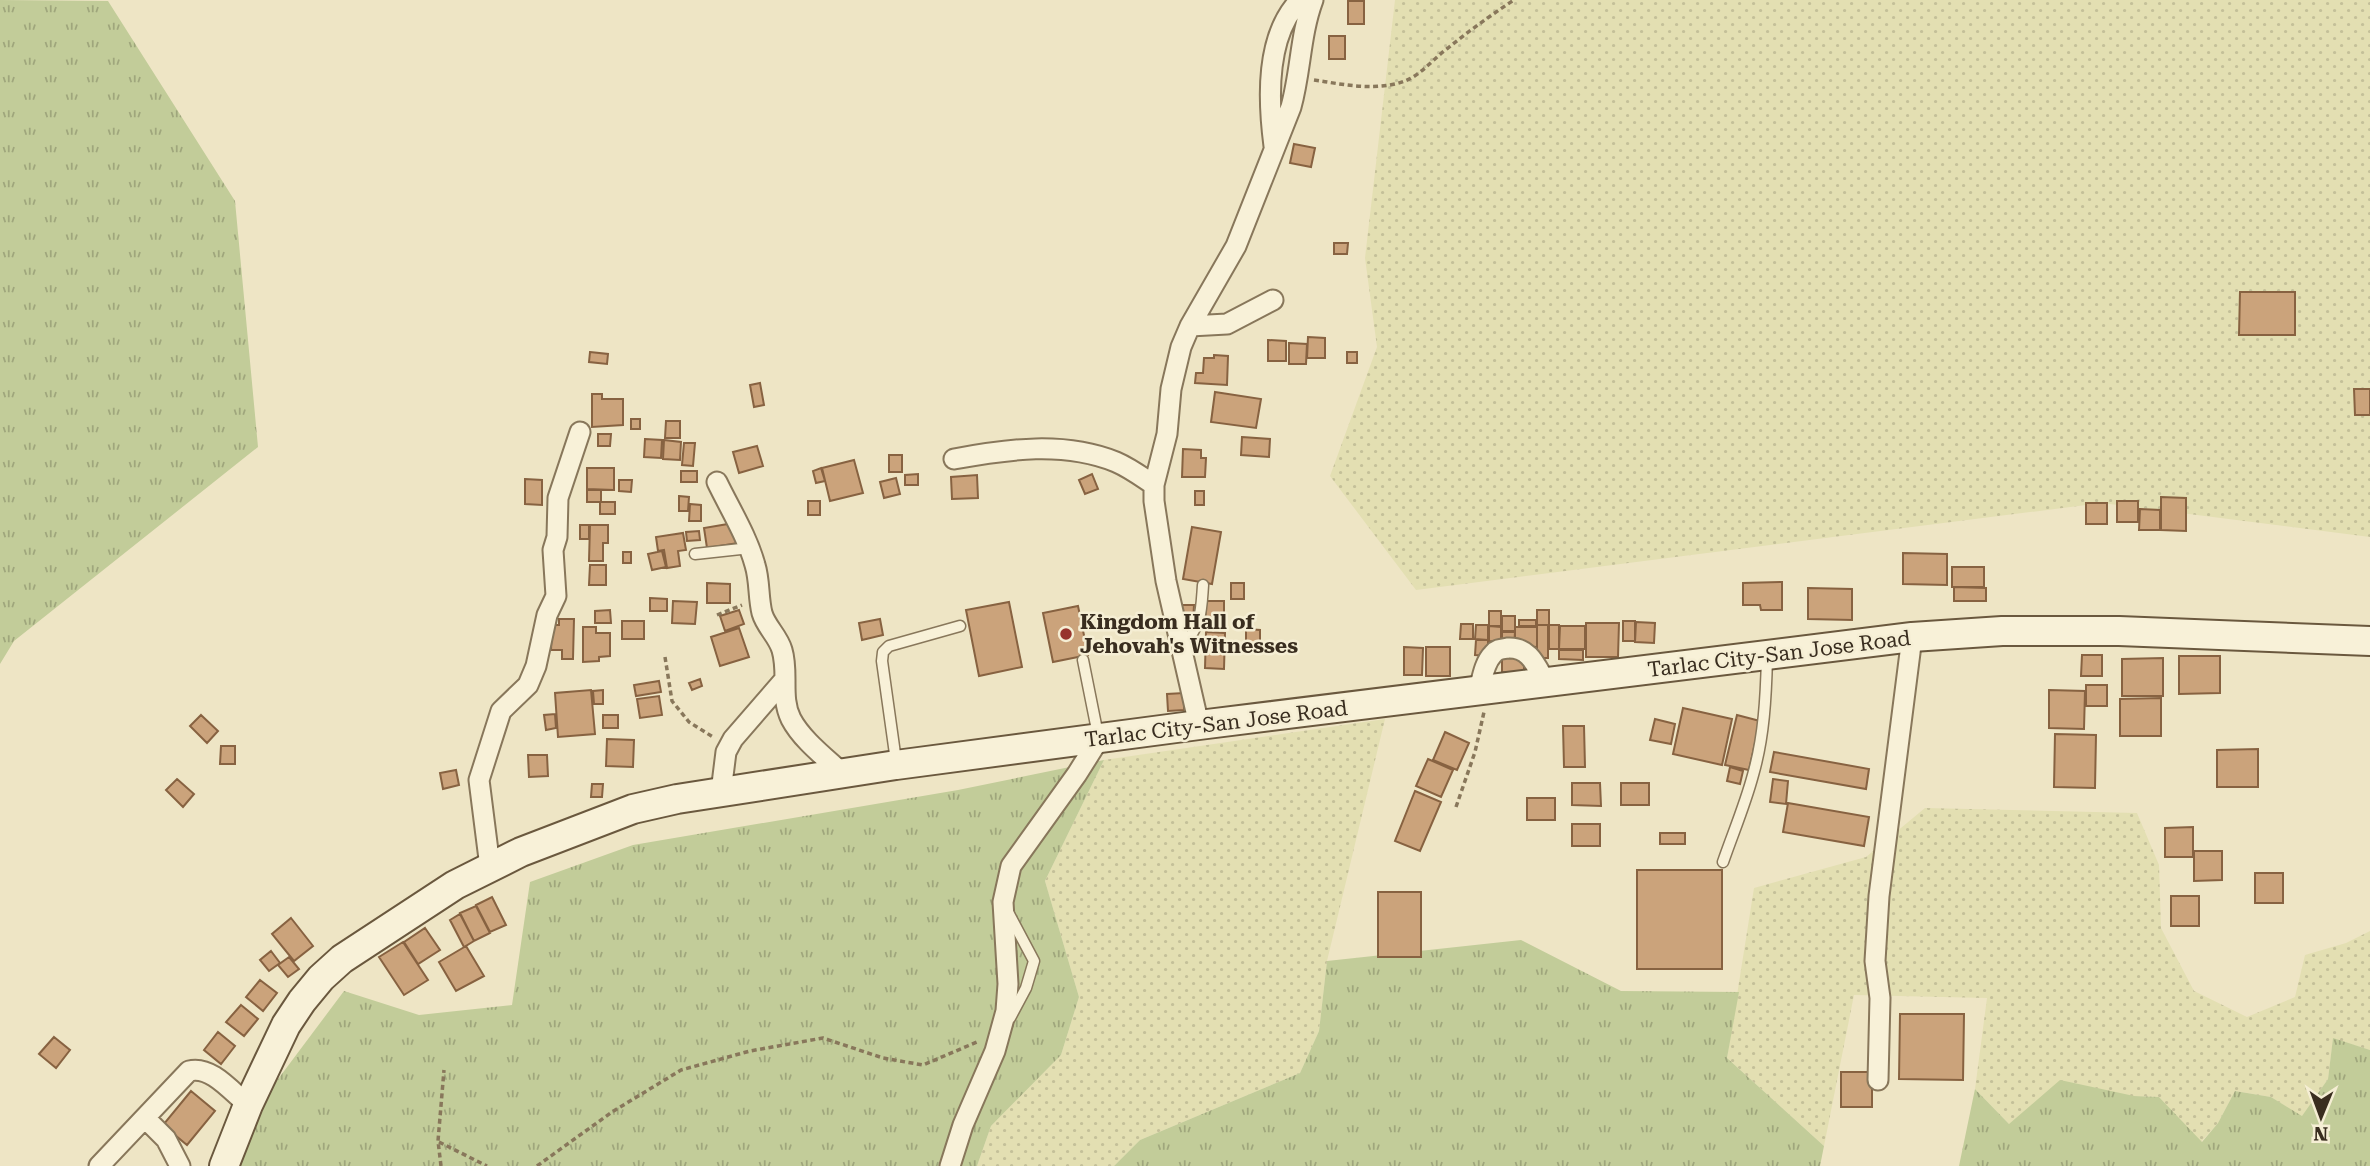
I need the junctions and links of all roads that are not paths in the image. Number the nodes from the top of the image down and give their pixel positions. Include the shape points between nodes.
1 (1300, 0) edge
2 (1313, 0) edge
3 (1274, 147) junction
4 (1273, 300) dead end
5 (1190, 326) junction
6 (580, 432) dead end
7 (954, 458) dead end
8 (717, 482) dead end
9 (1154, 485) junction
10 (750, 548) junction
11 (695, 554) dead end
12 (1203, 585) dead end
13 (960, 626) dead end
14 (1912, 637) junction
15 (2370, 641) edge
16 (1180, 647) junction
17 (1768, 653) junction
18 (1083, 660) dead end
19 (785, 679) junction
20 (1546, 683) junction
21 (1484, 690) junction
22 (1199, 725) junction
23 (1099, 739) junction
24 (896, 765) junction
25 (843, 774) junction
26 (721, 792) junction
27 (1723, 862) dead end
28 (490, 867) junction
29 (1003, 902) junction
30 (1002, 1032) junction
31 (1878, 1080) dead end
32 (248, 1105) junction
33 (145, 1118) junction
34 (99, 1166) edge
35 (180, 1166) edge
36 (224, 1166) edge
37 (950, 1166) edge

1 - 3 street via 1281,30 1271,76
2 - 3 street via 1291,107
3 - 5 street via 1236,246
4 - 5 street via 1227,324
5 - 9 street via 1176,368
6 - 28 street via 558,498 553,560 556,596 536,666 528,685 503,707 479,780
7 - 9 street via 1016,448 1050,449 1105,458
8 - 10 street
9 - 16 street via 1158,533
10 - 11 lane
10 - 19 street via 765,622 782,648
12 - 16 lane via 1198,625
13 - 24 lane via 889,646 883,652
14 - 15 main road, Tarlac City-San Jose Road via 2119,631
14 - 17 main road, Tarlac City-San Jose Road
14 - 31 street via 1879,896 1875,961 1880,998
16 - 22 street
17 - 20 main road, Tarlac City-San Jose Road
17 - 27 lane via 1756,762
18 - 23 lane
19 - 25 street via 790,718
19 - 26 street via 744,724 726,752
20 - 21 main road, Tarlac City-San Jose Road
20 - 21 street via 1528,654 1502,649 1489,660
21 - 22 main road, Tarlac City-San Jose Road
22 - 23 main road, Tarlac City-San Jose Road
23 - 24 main road, Tarlac City-San Jose Road
23 - 29 street via 1019,852
24 - 25 main road, Tarlac City-San Jose Road
25 - 26 main road, Tarlac City-San Jose Road
26 - 28 main road, Tarlac City-San Jose Road via 633,809
28 - 32 main road, Tarlac City-San Jose Road via 372,937 321,978 286,1025
29 - 30 street via 1008,984
29 - 30 lane via 1034,961 1026,988
30 - 37 street
32 - 33 street via 199,1069 189,1071
32 - 36 main road, Tarlac City-San Jose Road
33 - 34 street
33 - 35 street via 166,1139

